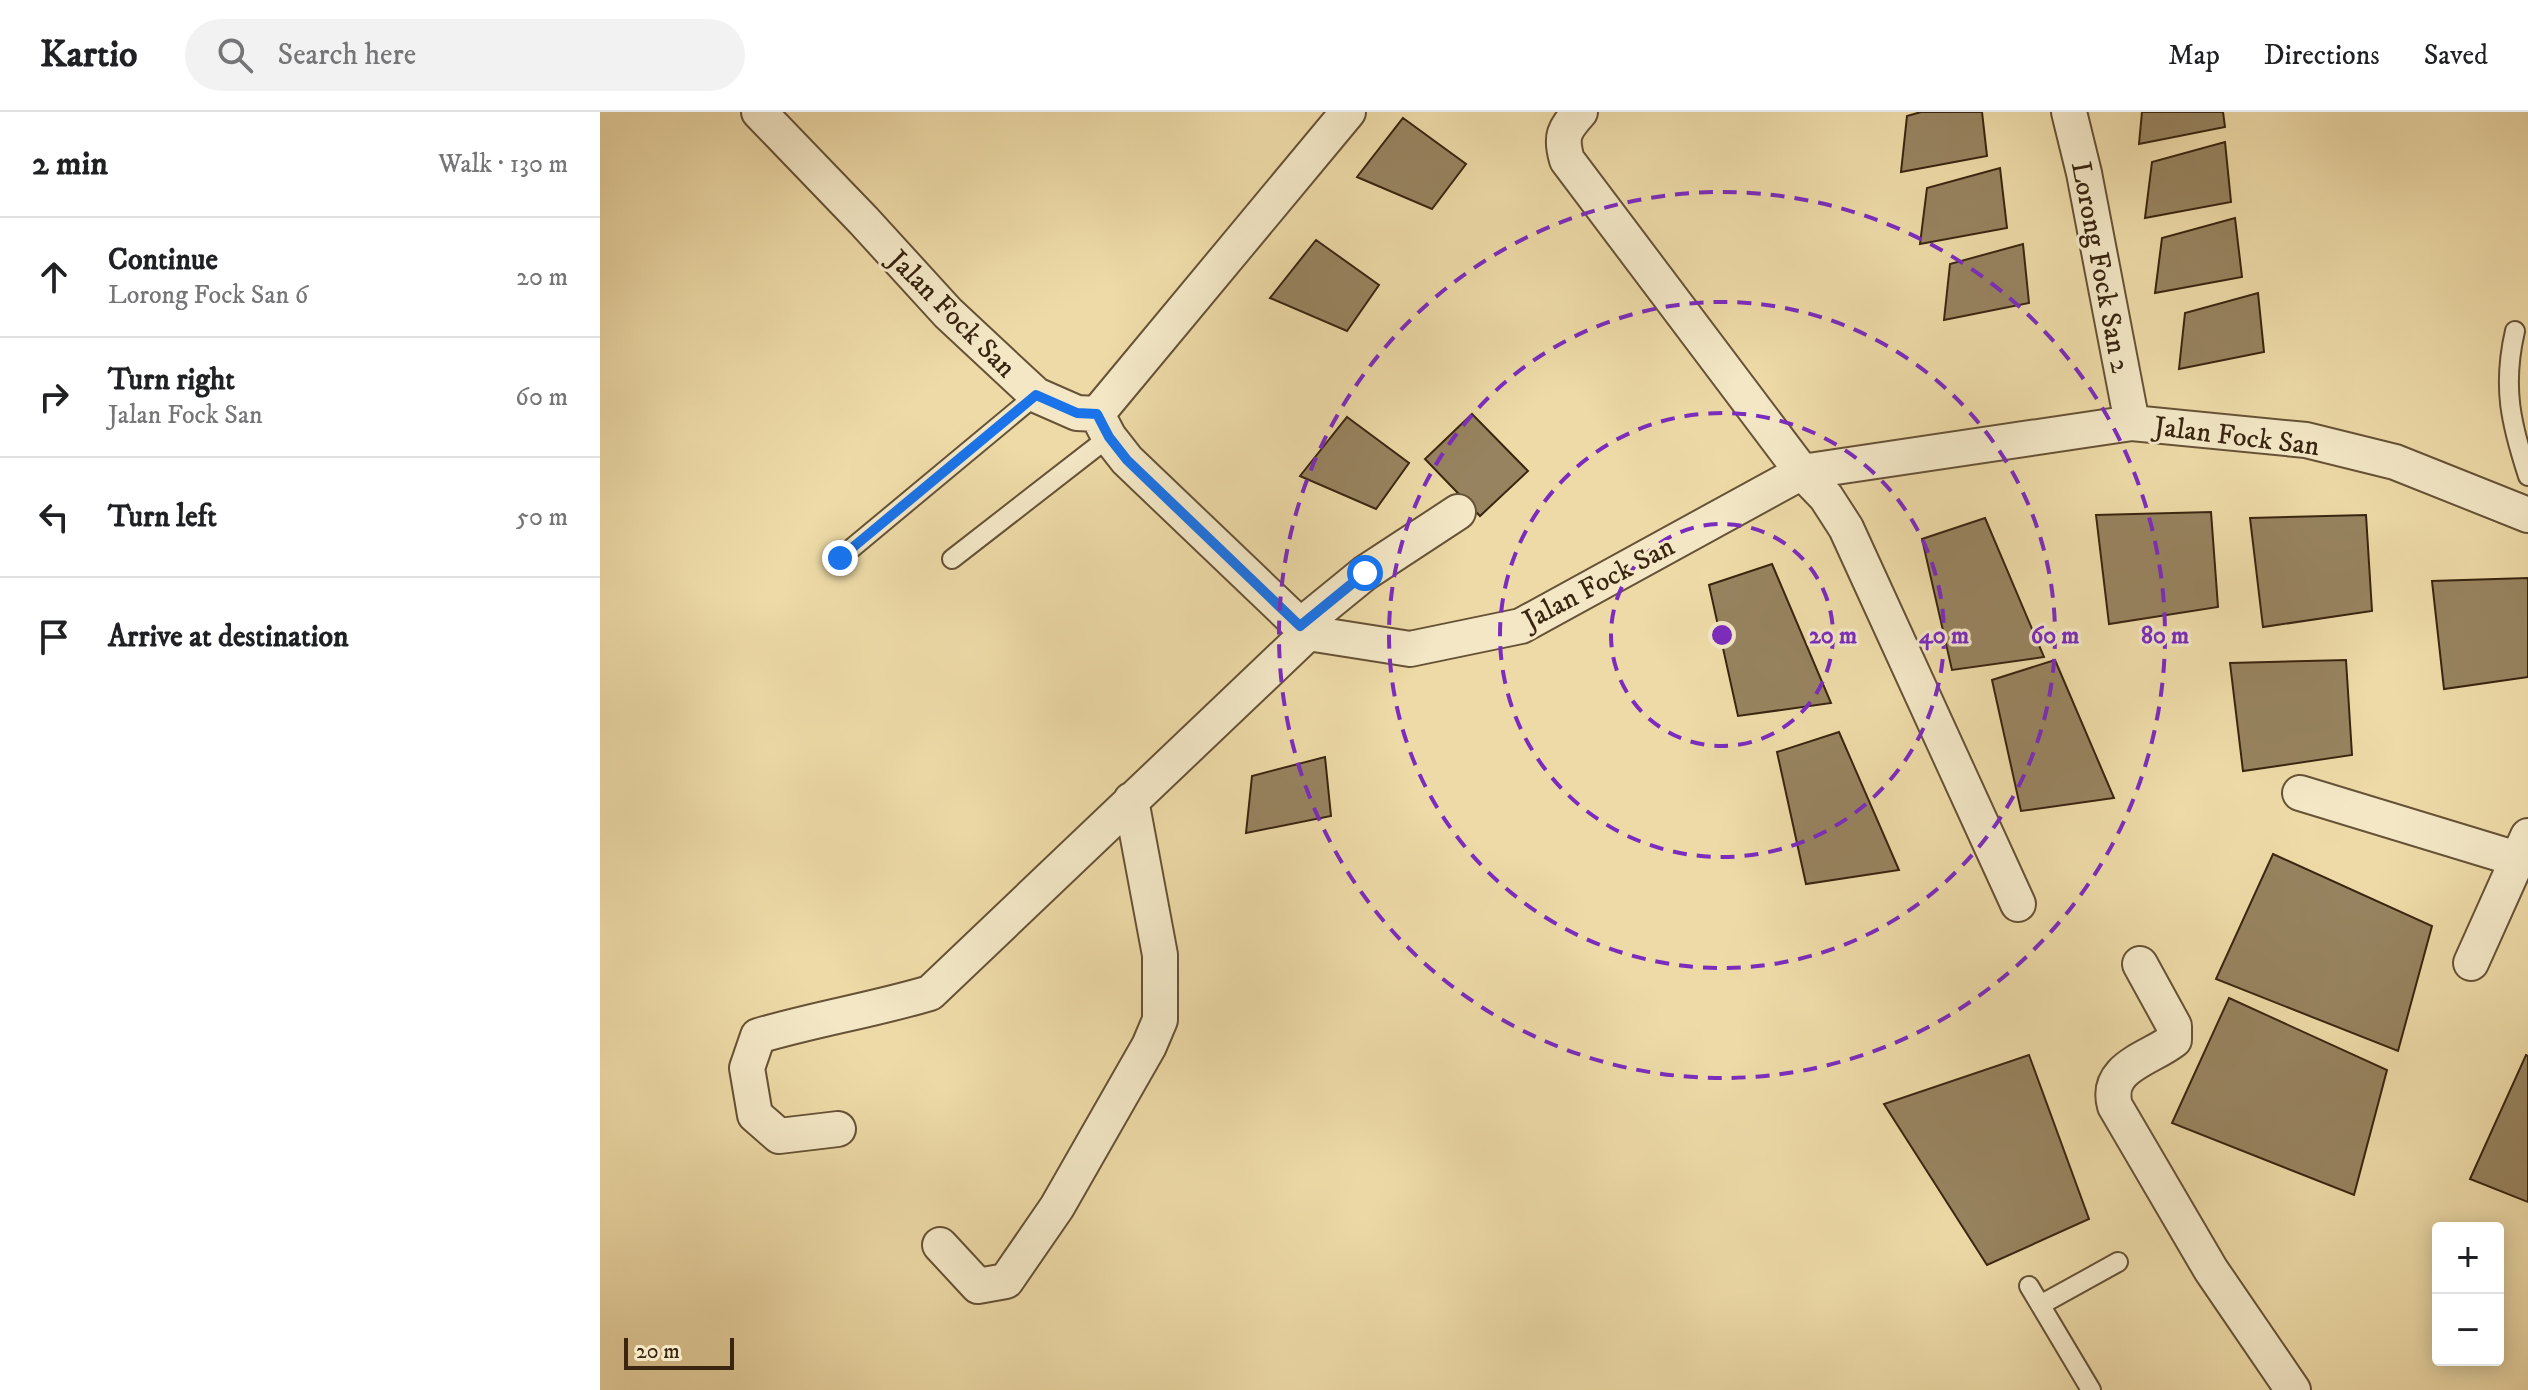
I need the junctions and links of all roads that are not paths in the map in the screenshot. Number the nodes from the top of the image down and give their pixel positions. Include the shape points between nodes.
1 (759, 112) edge
2 (1348, 112) edge
3 (1580, 112) edge
4 (2069, 112) edge
5 (2515, 331) dead end
6 (1036, 395) junction
7 (2132, 423) junction
8 (1103, 426) junction
9 (1802, 472) junction
10 (2528, 476) edge
11 (1458, 512) dead end
12 (2528, 515) edge
13 (840, 558) dead end
14 (952, 559) dead end
15 (1304, 629) junction
16 (2300, 793) dead end
17 (1131, 800) junction
18 (2522, 847) edge
19 (2018, 904) dead end
20 (2471, 963) dead end
21 (2140, 964) dead end
22 (838, 1129) dead end
23 (940, 1245) dead end
24 (2118, 1262) dead end
25 (2029, 1286) dead end
26 (2042, 1304) junction
27 (2091, 1390) edge
28 (2293, 1390) edge

1 - 6 street, Jalan Fock San via 948,313
2 - 8 street
3 - 9 street via 1566,127 1562,143 1567,160
4 - 7 street, Lorong Fock San 2
5 - 10 lane via 2508,362 2511,424
6 - 8 street, Jalan Fock San
6 - 13 lane
7 - 9 street, Jalan Fock San
7 - 12 street, Jalan Fock San via 2306,440 2395,462
8 - 14 lane
8 - 15 street via 1127,460
9 - 15 street, Jalan Fock San via 1521,626 1410,649
9 - 19 street via 1846,528
11 - 15 street via 1365,573
15 - 17 street
16 - 18 street
17 - 22 street via 930,993 758,1036 747,1068 755,1115 779,1136
17 - 23 street via 1160,955 1160,1020 1149,1046 1057,1207 1006,1281 978,1286
18 - 20 street
21 - 28 street via 2174,1026 2174,1040 2117,1078 2111,1093 2115,1106 2211,1270
24 - 26 lane
25 - 26 lane
26 - 27 lane

